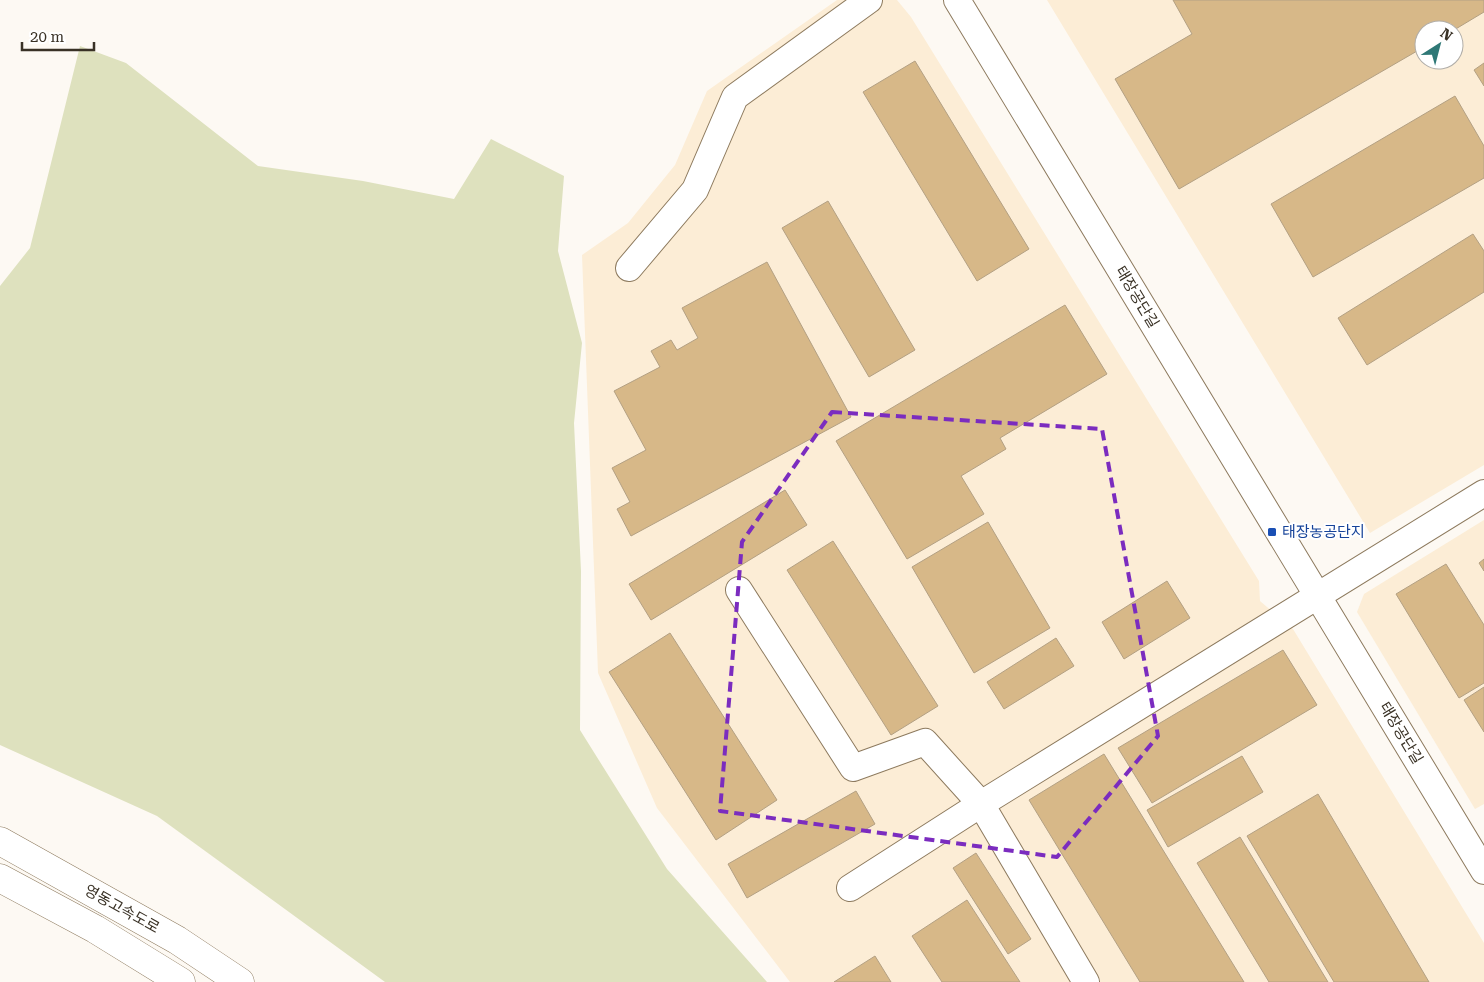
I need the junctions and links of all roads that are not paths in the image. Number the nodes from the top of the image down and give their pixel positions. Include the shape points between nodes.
1 (869, 0) edge
2 (957, 0) edge
3 (629, 268) dead end
4 (1484, 493) edge
5 (739, 590) dead end
6 (1318, 594) junction
7 (980, 804) junction
8 (0, 842) edge
9 (1484, 871) edge
10 (0, 878) edge
11 (850, 888) dead end
12 (181, 982) edge
13 (240, 982) edge
14 (1086, 982) edge

1 - 3 street via 735,97 695,190
2 - 6 street, 태장공단길
4 - 6 street
5 - 7 street via 853,768 925,742
6 - 7 street
6 - 9 street, 태장공단길
7 - 11 street
7 - 14 street
8 - 13 highway, 영동고속도로 via 177,940
10 - 12 highway, 영동고속도로 via 95,929

